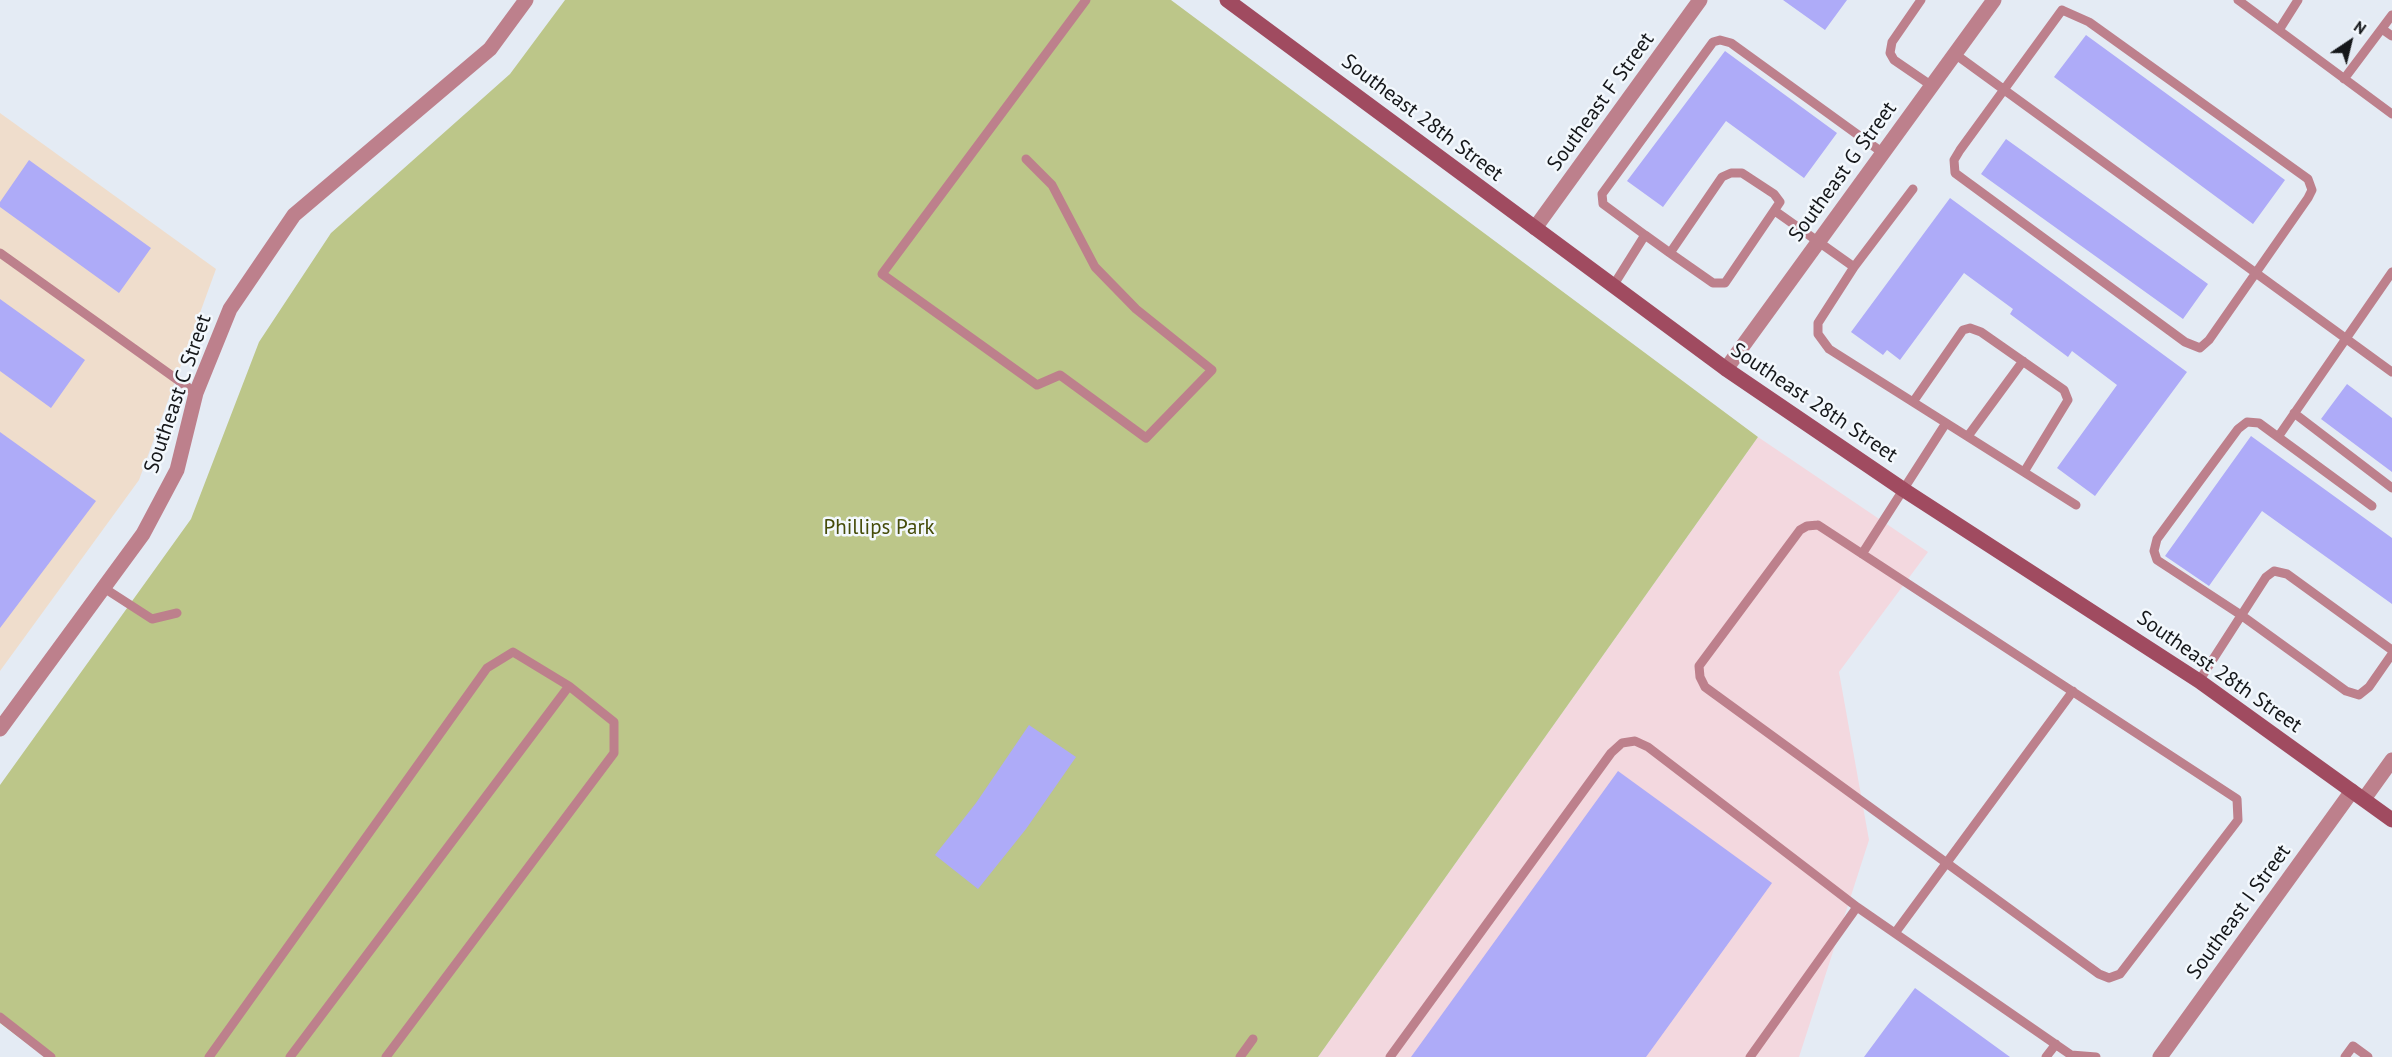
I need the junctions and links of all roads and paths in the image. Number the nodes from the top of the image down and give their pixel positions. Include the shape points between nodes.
1 (526, 0) edge
2 (1086, 0) edge
3 (1227, 0) edge
4 (1700, 0) edge
5 (1921, 0) edge
6 (1994, 0) edge
7 (2238, 0) edge
8 (2298, 0) edge
9 (2392, 15) edge
10 (2382, 29) junction
11 (2279, 30) junction
12 (2392, 36) edge
13 (1955, 54) junction
14 (2344, 79) junction
15 (1932, 86) junction
16 (2005, 90) junction
17 (2392, 114) edge
18 (1883, 153) junction
19 (1026, 159) dead end
20 (1913, 189) dead end
21 (1775, 211) junction
22 (1535, 228) junction
23 (1645, 235) junction
24 (1820, 241) junction
25 (0, 253) edge
26 (1670, 253) junction
27 (1854, 267) junction
28 (2392, 272) edge
29 (2257, 273) junction
30 (1613, 286) junction
31 (2346, 338) junction
32 (2023, 361) junction
33 (1726, 369) junction
34 (2392, 372) edge
35 (196, 393) junction
36 (1913, 402) junction
37 (2294, 413) junction
38 (1946, 423) junction
39 (1968, 436) junction
40 (2278, 437) junction
41 (2024, 472) junction
42 (2392, 488) edge
43 (1904, 490) junction
44 (2076, 505) dead end
45 (2372, 506) dead end
46 (1862, 554) junction
47 (104, 588) junction
48 (177, 613) dead end
49 (2241, 615) junction
50 (2392, 652) edge
51 (2199, 681) junction
52 (569, 686) junction
53 (2073, 691) junction
54 (0, 729) edge
55 (2392, 760) edge
56 (2358, 795) junction
57 (2392, 820) edge
58 (1947, 863) junction
59 (1857, 907) junction
60 (1895, 933) junction
61 (0, 1017) edge
62 (1253, 1039) dead end
63 (2055, 1044) junction
64 (51, 1057) edge
65 (209, 1057) edge
66 (290, 1057) edge
67 (386, 1057) edge
68 (1240, 1057) edge
69 (1390, 1057) edge
70 (1750, 1057) edge
71 (2046, 1057) edge
72 (2096, 1057) edge
73 (2160, 1057) edge
74 (2345, 1057) edge
75 (2368, 1057) edge

1 - 35 street, Southeast C Street via 490,49 294,215 230,309
2 - 19 lane via 882,274 1037,385 1060,375 1146,438 1212,370 1136,309 1095,267 1052,185
3 - 22 main road, Southeast 28th Street
4 - 22 street, Southeast F Street
5 - 15 lane via 1892,42 1890,53 1894,60
6 - 13 street, Southeast G Street
7 - 11 lane
8 - 11 lane
9 - 10 lane
10 - 12 lane
10 - 14 lane
11 - 14 lane
13 - 15 street, Southeast G Street
13 - 16 lane
14 - 17 lane
15 - 18 street, Southeast G Street
16 - 29 lane
16 - 29 lane via 1960,150 1954,160 1955,173 2185,342 2200,348 2210,340
16 - 29 lane via 2062,10 2090,22 2308,179 2312,190 2308,198
18 - 23 lane via 1731,43 1713,42 1602,194 1603,204
18 - 24 street, Southeast G Street
20 - 27 lane
21 - 24 lane
21 - 26 lane via 1725,283 1713,283
21 - 26 lane via 1780,202 1774,194 1742,173 1731,172 1722,177
22 - 30 main road, Southeast 28th Street
23 - 26 lane
23 - 30 lane
24 - 27 lane
24 - 33 street, Southeast G Street
25 - 35 lane
27 - 36 lane via 1818,323 1818,334 1829,349
28 - 31 lane
29 - 31 lane
30 - 33 main road, Southeast 28th Street
31 - 34 lane
31 - 37 lane
32 - 36 lane via 1981,332 1963,330
32 - 39 lane
32 - 41 lane via 2064,390 2068,400
33 - 43 main road, Southeast 28th Street
35 - 47 street, Southeast C Street via 177,470 143,534
36 - 38 lane
37 - 40 lane
37 - 42 lane
38 - 39 lane
38 - 43 lane
39 - 41 lane
40 - 45 lane
40 - 49 lane via 2259,423 2247,423 2238,429 2157,539 2154,550 2157,560
41 - 44 lane
43 - 46 lane
43 - 51 main road, Southeast 28th Street
46 - 53 lane
46 - 58 lane via 1818,525 1800,530 1699,666 1700,677 1706,687
47 - 48 lane via 153,619
47 - 54 street, Southeast C Street
49 - 50 lane via 2346,691 2359,695
49 - 50 lane via 2266,577 2274,571 2287,574
49 - 51 lane
51 - 56 main road, Southeast 28th Street
52 - 65 lane via 513,652 488,668
52 - 66 lane
52 - 67 lane via 614,722 614,753
53 - 58 lane
53 - 58 lane via 2228,791 2237,799 2238,820 2131,963 2109,978 2098,974
55 - 56 street, Southeast I Street
56 - 57 main road, Southeast 28th Street
56 - 73 street, Southeast I Street
58 - 60 lane
59 - 60 lane
59 - 69 lane via 1648,747 1635,741 1622,743
59 - 70 lane
60 - 63 lane
61 - 64 lane
62 - 68 lane
63 - 71 lane
63 - 72 lane via 2071,1055
74 - 75 lane via 2353,1046

